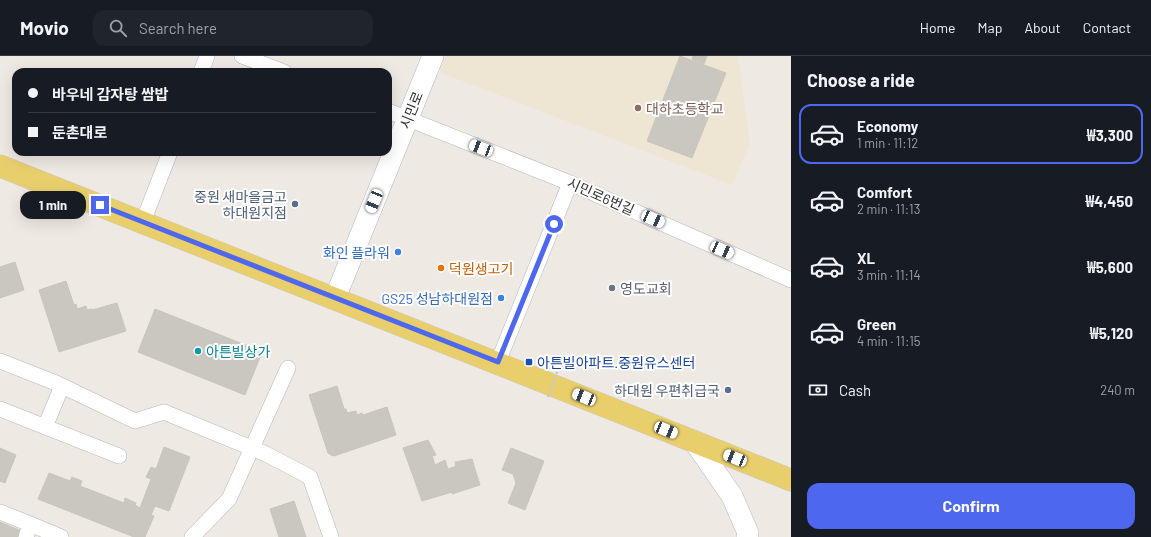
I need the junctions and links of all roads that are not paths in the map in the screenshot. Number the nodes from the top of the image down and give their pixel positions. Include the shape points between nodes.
1 (207, 56) edge
2 (242, 56) edge
3 (433, 56) edge
4 (202, 68) edge
5 (274, 68) edge
6 (392, 113) edge
7 (407, 119) junction
8 (168, 156) edge
9 (0, 166) edge
10 (570, 183) junction
11 (143, 222) junction
12 (791, 280) edge
13 (335, 298) junction
14 (0, 361) edge
15 (498, 362) junction
16 (288, 368) dead end
17 (62, 386) junction
18 (0, 410) edge
19 (45, 427) junction
20 (694, 441) junction
21 (252, 448) junction
22 (119, 456) dead end
23 (791, 480) edge
24 (0, 512) edge
25 (28, 530) edge
26 (61, 537) edge
27 (192, 537) edge
28 (331, 537) edge
29 (747, 537) edge

1 - 4 street
2 - 5 street
3 - 7 main road, 시민로
6 - 7 street, 시민로6번길
7 - 10 street, 시민로6번길
7 - 13 main road, 시민로
8 - 11 street
9 - 11 main road
10 - 12 street, 시민로6번길
10 - 15 street
11 - 13 main road
13 - 15 main road
14 - 17 street
15 - 20 main road
16 - 21 street
17 - 19 street
17 - 21 street via 135,422 164,412
18 - 19 street
19 - 22 street
20 - 23 main road
20 - 29 main road via 732,496 748,533
21 - 27 street via 229,499
21 - 28 street via 310,478
24 - 25 street
25 - 26 street

